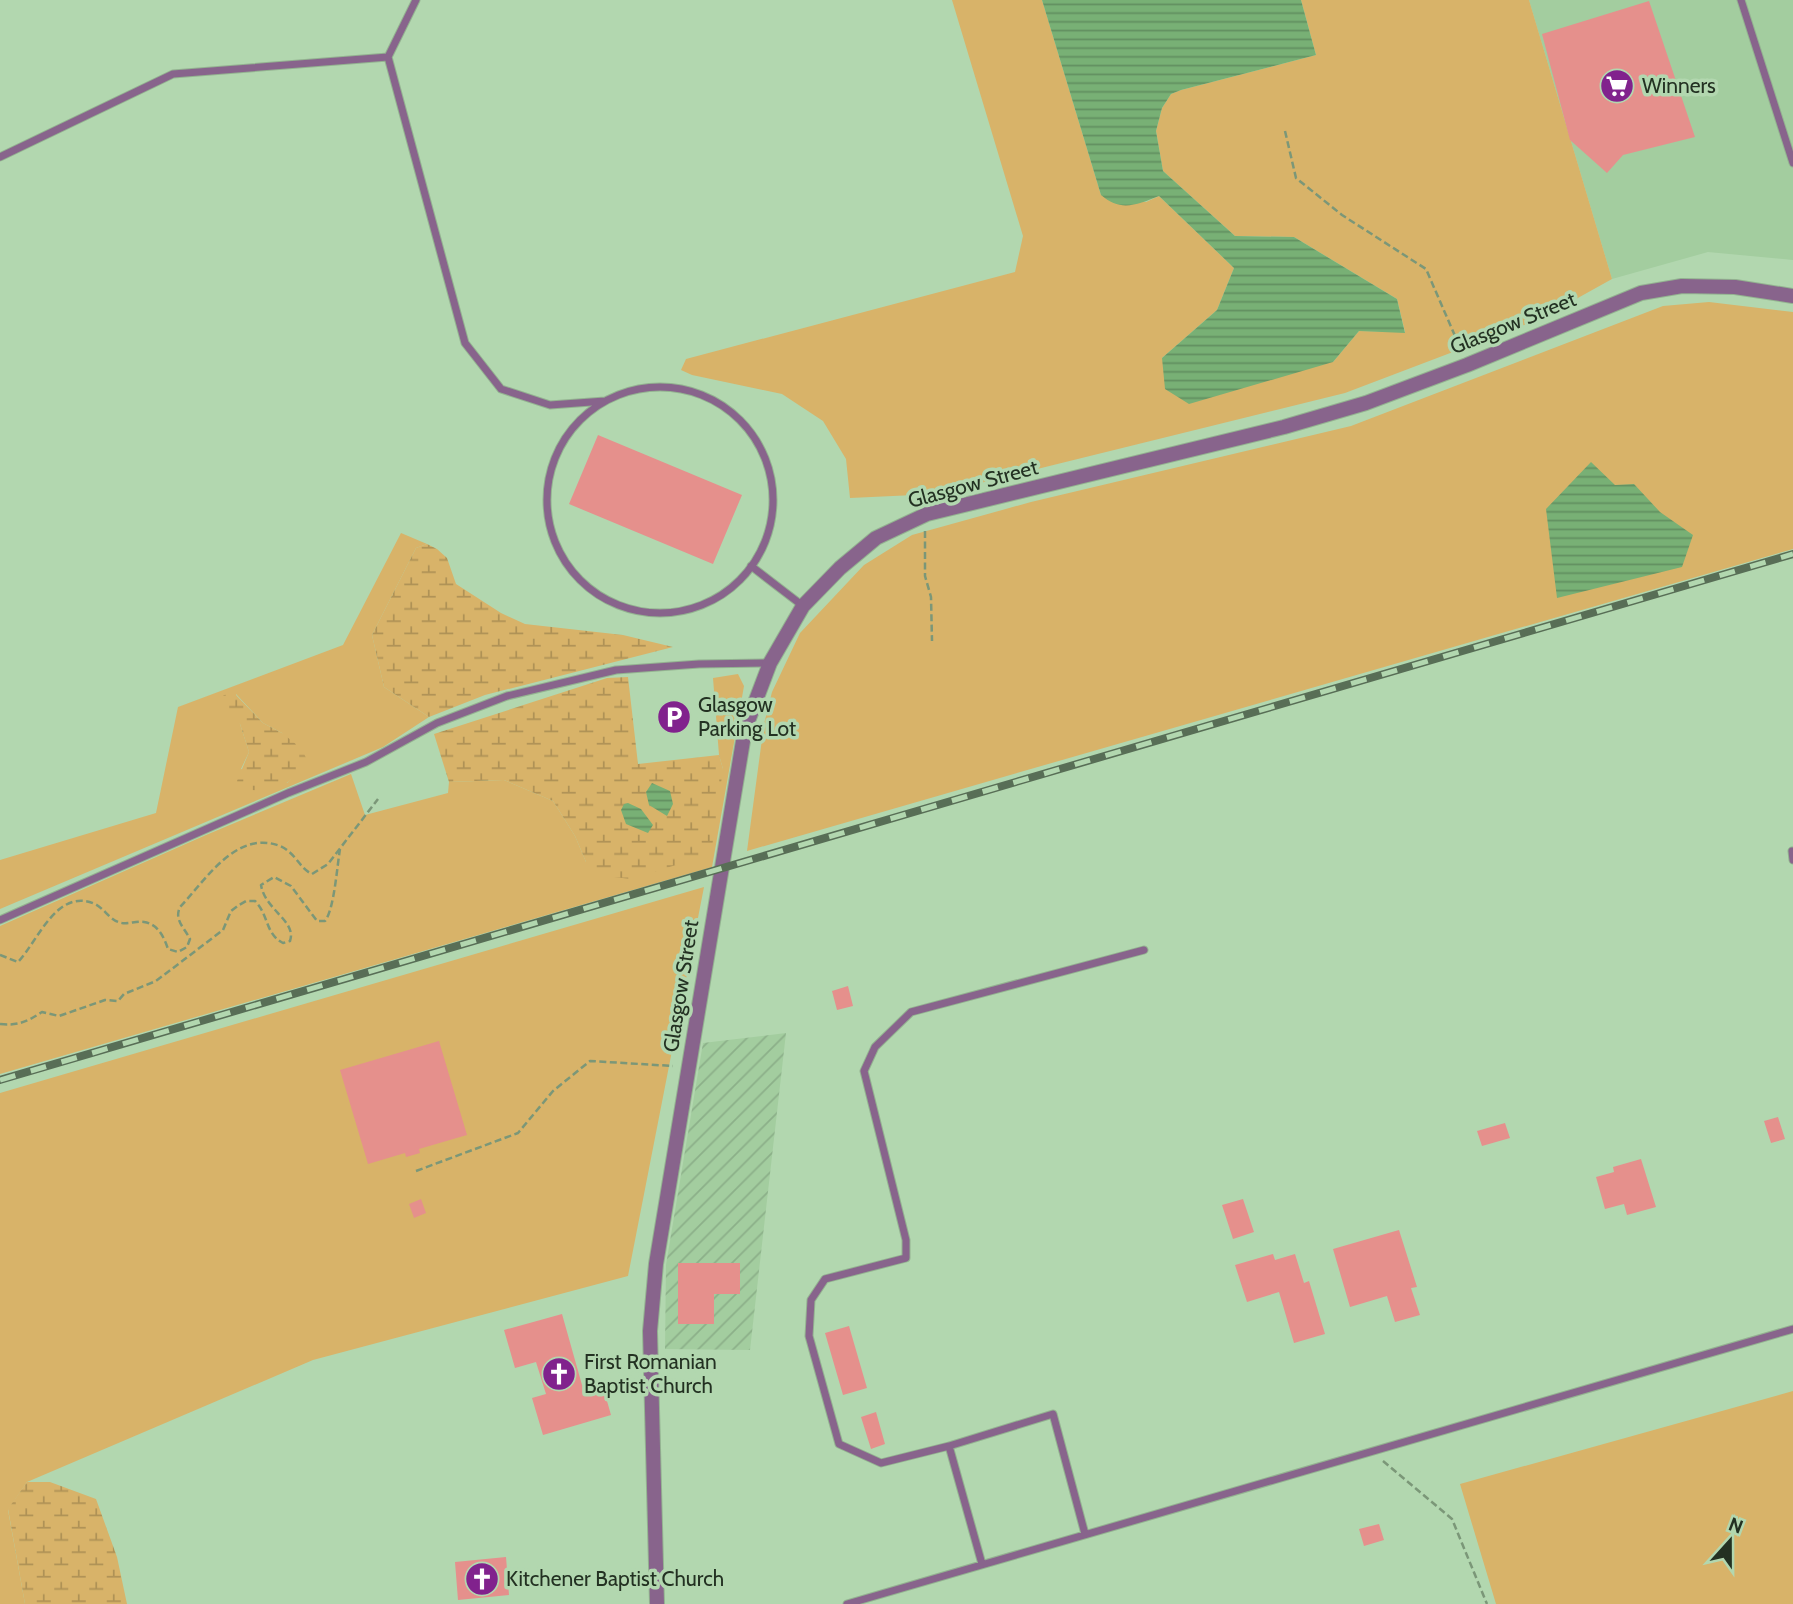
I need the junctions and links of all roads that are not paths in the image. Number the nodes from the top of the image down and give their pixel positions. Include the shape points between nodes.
1 (416, 0) edge
2 (1741, 0) edge
3 (388, 57) junction
4 (0, 157) edge
5 (1793, 163) edge
6 (1793, 296) edge
7 (605, 401) junction
8 (751, 566) junction
9 (803, 606) junction
10 (770, 663) junction
11 (1792, 850) edge
12 (1793, 860) edge
13 (0, 920) edge
14 (1144, 950) dead end
15 (1793, 1329) edge
16 (949, 1446) junction
17 (1085, 1534) junction
18 (982, 1564) junction
19 (657, 1604) edge
20 (847, 1604) edge

1 - 3 lane
2 - 5 lane
3 - 4 lane via 173,74
3 - 7 lane via 465,343 501,389 550,405
6 - 9 street, Glasgow Street via 1735,286 1682,286 1641,293 1366,403 927,514 876,538
7 - 8 lane via 621,392 660,385 699,392 733,411 758,441 773,478 774,517 761,554
7 - 8 lane via 587,411 561,441 548,475 546,510 555,545 575,575 602,598 636,611 672,613 706,604 736,585
8 - 9 lane
9 - 10 street, Glasgow Street
10 - 13 lane via 616,670 507,696 437,723 366,762
10 - 19 street, Glasgow Street via 745,729 656,1264 650,1331
11 - 12 lane
14 - 16 lane via 911,1012 875,1047 864,1071 906,1240 906,1258 825,1279 811,1300 808,1336 839,1444 881,1463
15 - 17 lane
16 - 17 lane via 1053,1414
16 - 18 lane
17 - 18 lane
18 - 20 lane

